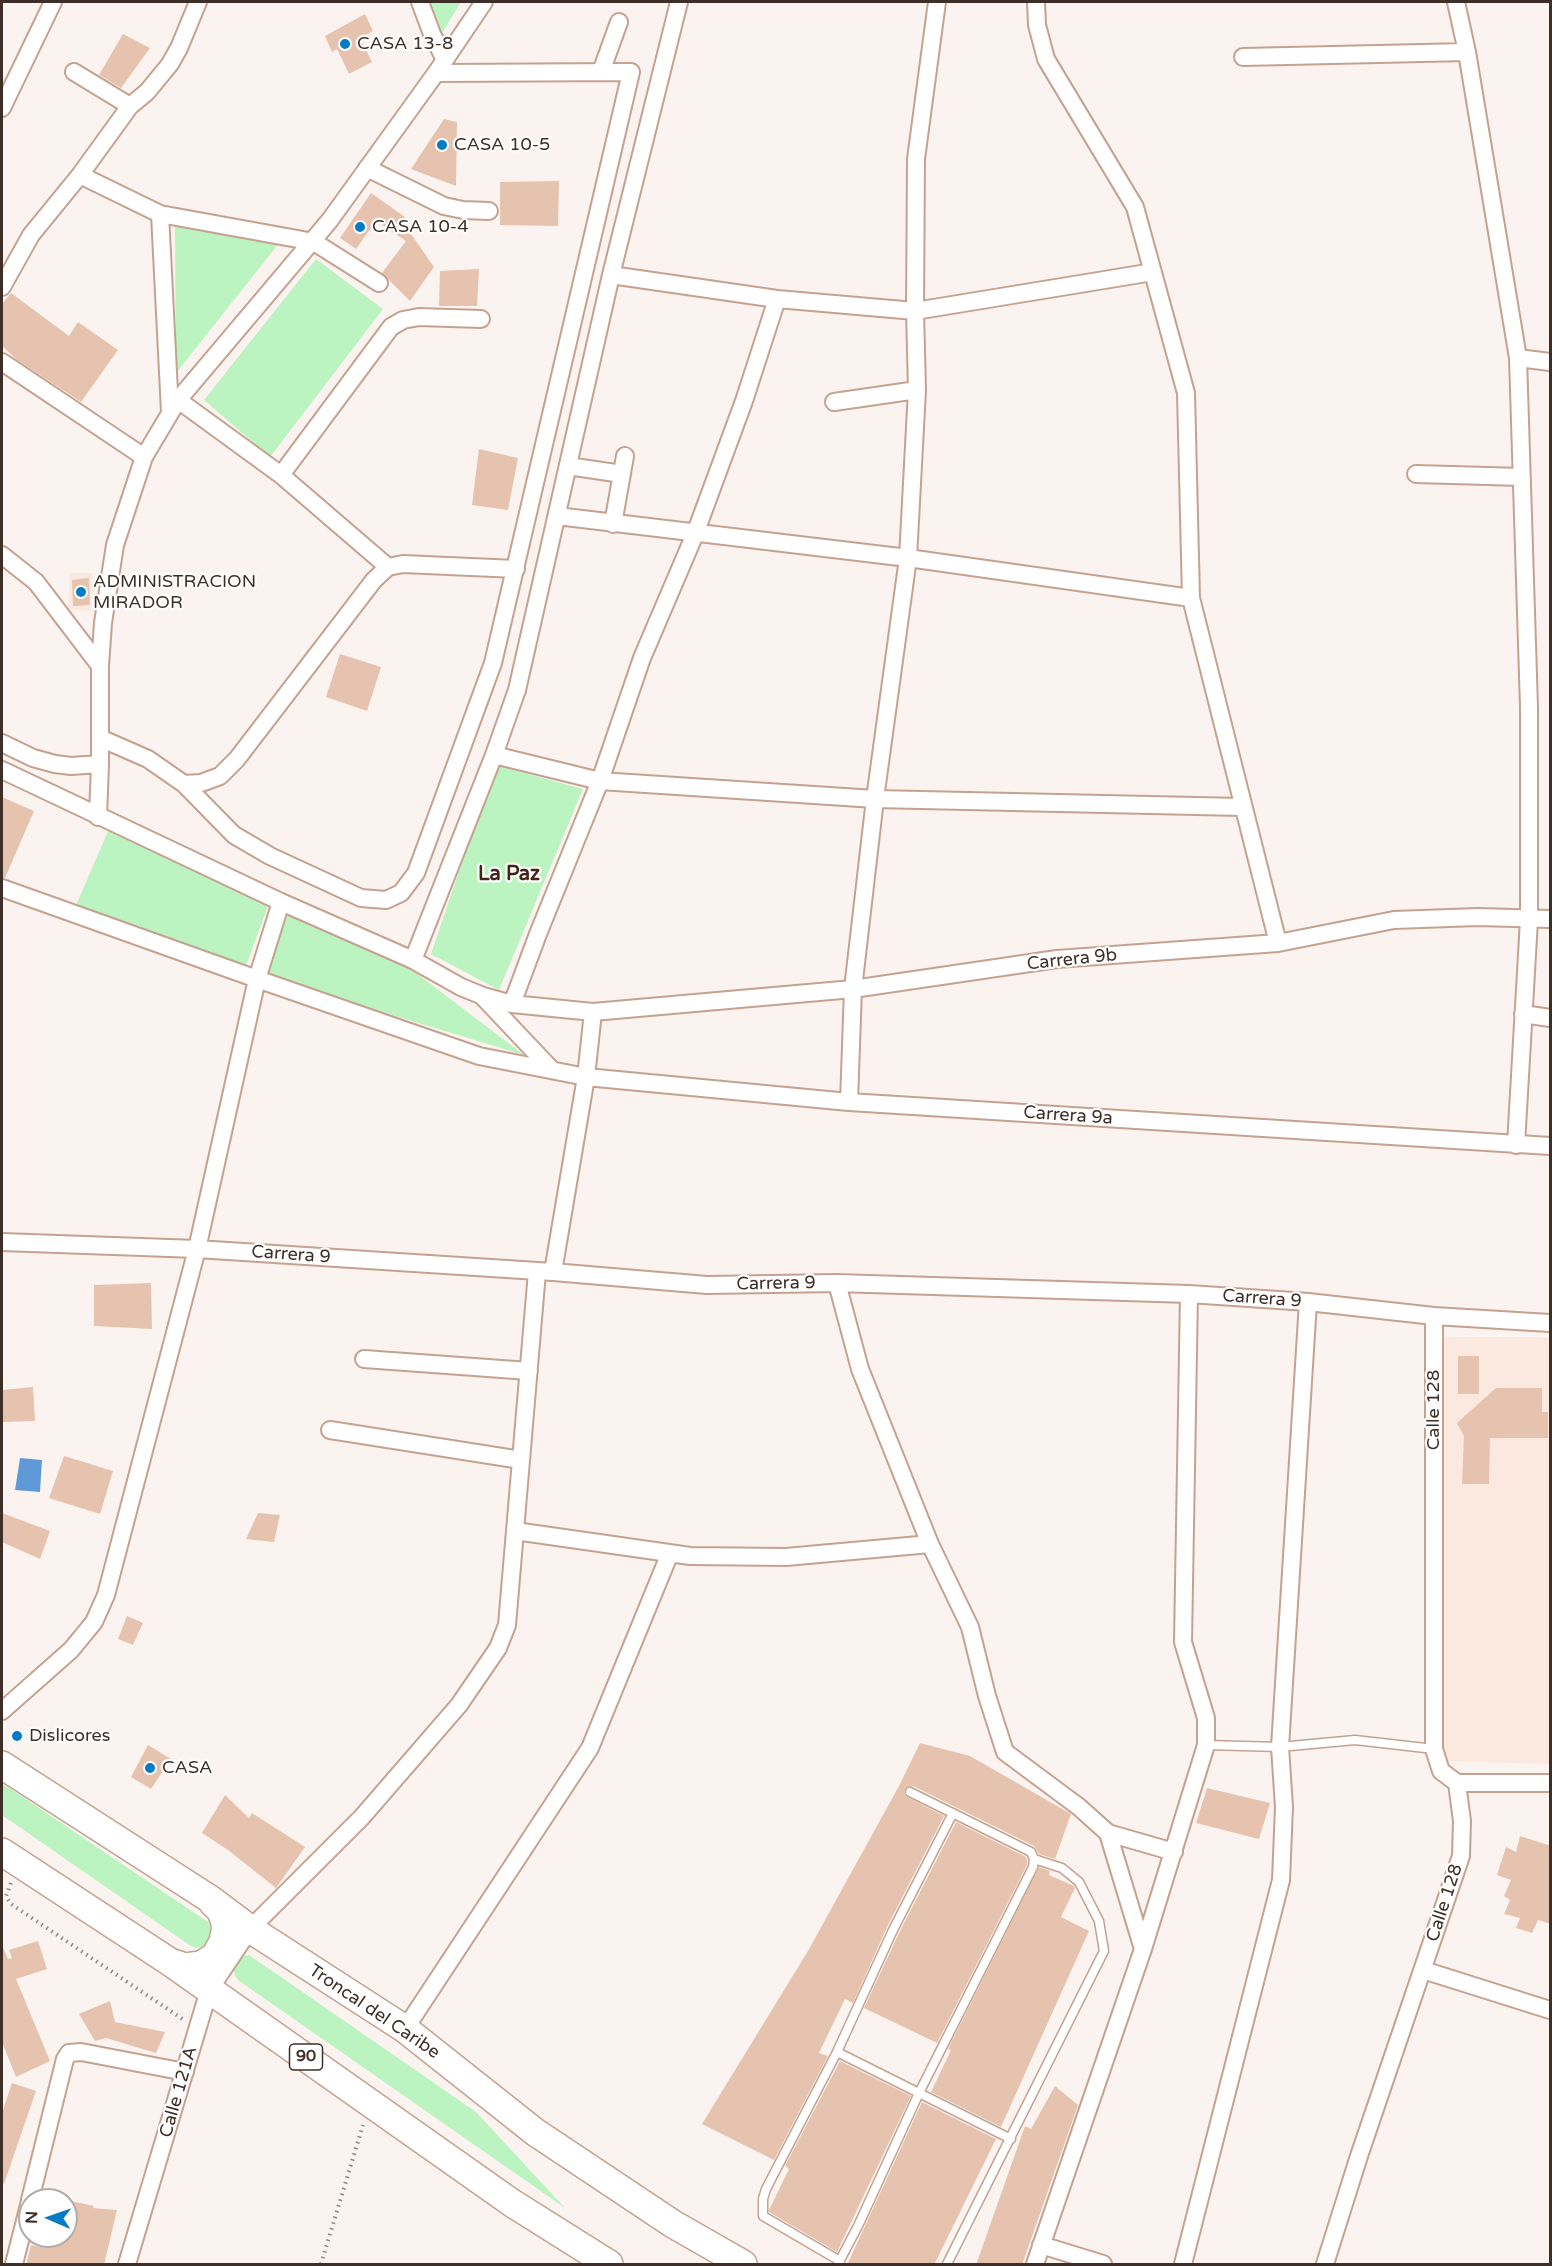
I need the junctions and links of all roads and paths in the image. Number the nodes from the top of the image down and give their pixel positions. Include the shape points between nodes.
1 (53, 2) edge
2 (198, 2) edge
3 (420, 2) edge
4 (484, 2) edge
5 (679, 2) edge
6 (936, 2) edge
7 (1036, 2) edge
8 (1456, 2) edge
9 (619, 22) dead end
10 (1467, 52) junction
11 (1243, 57) dead end
12 (440, 66) junction
13 (74, 72) dead end
14 (601, 72) junction
15 (130, 106) junction
16 (2, 108) edge
17 (367, 168) junction
18 (80, 175) junction
19 (489, 211) dead end
20 (160, 214) junction
21 (314, 242) junction
22 (1153, 272) junction
23 (611, 276) junction
24 (379, 284) dead end
25 (2, 287) edge
26 (777, 299) junction
27 (915, 310) junction
28 (481, 319) dead end
29 (1518, 358) junction
30 (2, 362) edge
31 (1551, 362) edge
32 (917, 390) junction
33 (834, 402) dead end
34 (174, 406) junction
35 (625, 456) dead end
36 (144, 457) junction
37 (568, 466) junction
38 (622, 474) junction
39 (1416, 474) dead end
40 (281, 475) junction
41 (1522, 477) junction
42 (556, 516) junction
43 (613, 524) junction
44 (695, 534) junction
45 (2, 555) edge
46 (908, 558) junction
47 (388, 567) junction
48 (516, 569) junction
49 (1191, 598) junction
50 (100, 666) junction
51 (100, 738) junction
52 (2, 743) edge
53 (494, 755) junction
54 (100, 764) junction
55 (2, 770) edge
56 (600, 781) junction
57 (184, 784) junction
58 (875, 799) junction
59 (1242, 807) junction
60 (98, 817) junction
61 (2, 888) edge
62 (281, 902) junction
63 (1551, 919) edge
64 (1529, 920) junction
65 (1278, 943) junction
66 (413, 960) junction
67 (256, 979) junction
68 (853, 989) junction
69 (483, 996) junction
70 (512, 1004) junction
71 (593, 1012) junction
72 (1523, 1014) junction
73 (1551, 1018) edge
74 (553, 1070) junction
75 (586, 1077) junction
76 (849, 1102) junction
77 (1516, 1144) junction
78 (1551, 1146) edge
79 (2, 1242) edge
80 (197, 1249) junction
81 (545, 1272) junction
82 (837, 1283) junction
83 (1188, 1294) junction
84 (1308, 1302) junction
85 (1434, 1317) junction
86 (1551, 1323) edge
87 (364, 1359) dead end
88 (529, 1371) junction
89 (330, 1430) dead end
90 (521, 1460) junction
91 (515, 1531) junction
92 (930, 1544) junction
93 (670, 1553) junction
94 (2, 1711) edge
95 (1206, 1745) junction
96 (1280, 1747) junction
97 (1434, 1749) junction
98 (2, 1765) edge
99 (1456, 1783) junction
100 (1551, 1784) edge
101 (910, 1792) dead end
102 (953, 1813) junction
103 (1108, 1833) junction
104 (1174, 1852) junction
105 (12, 1859) edge
106 (1034, 1859) junction
107 (210, 1899) junction
108 (250, 1929) junction
109 (1143, 1949) junction
110 (170, 1962) junction
111 (1423, 1970) junction
112 (209, 1990) junction
113 (1551, 2010) edge
114 (197, 2029) junction
115 (405, 2029) junction
116 (837, 2052) junction
117 (185, 2072) junction
118 (919, 2093) junction
119 (371, 2102) junction
120 (1011, 2139) junction
121 (33, 2188) edge
122 (1041, 2244) junction
123 (18, 2248) edge
124 (839, 2263) edge
125 (14, 2265) edge
126 (128, 2265) edge
127 (321, 2265) edge
128 (609, 2265) edge
129 (743, 2265) edge
130 (947, 2265) edge
131 (1035, 2265) edge
132 (1103, 2265) edge
133 (1183, 2265) edge
134 (1325, 2265) edge

1 - 16 street
2 - 15 street via 170,64
3 - 12 street
4 - 12 street
5 - 23 street
6 - 27 street via 916,159
7 - 22 street via 1046,59 1135,207
8 - 10 street
9 - 14 street
10 - 11 street
10 - 29 street
12 - 14 street
12 - 17 street
13 - 15 street
14 - 48 street via 631,72
15 - 18 street
17 - 19 street via 444,206
17 - 21 street
18 - 20 street
18 - 25 street via 31,236
20 - 21 street
20 - 34 street
21 - 24 street
21 - 34 street
22 - 27 street
22 - 49 street via 1186,393
23 - 26 street
23 - 37 street
26 - 27 street
26 - 44 street
27 - 32 street
28 - 40 street via 419,317 392,327
29 - 31 street
29 - 41 street
30 - 36 street
32 - 33 street
32 - 46 street
34 - 36 street
34 - 40 street
35 - 38 street
36 - 50 street via 115,545
37 - 38 street
37 - 42 street
38 - 43 street
39 - 41 street
40 - 47 street
41 - 64 street via 1530,707
42 - 43 street
42 - 53 street via 517,690
43 - 44 street
44 - 46 street
44 - 56 street via 642,658
45 - 50 street via 36,582
46 - 49 street
46 - 58 street
47 - 48 street via 403,564
47 - 57 street via 237,759 220,776
48 - 57 street via 493,663 416,873 401,893 386,900 362,898 270,856 234,835
49 - 59 street
50 - 51 street
51 - 54 street
51 - 57 street via 148,759
52 - 54 street via 55,764
53 - 56 street
53 - 66 street
54 - 60 street
55 - 60 street
56 - 58 street
56 - 70 street
58 - 59 street
58 - 68 street
59 - 65 street
60 - 62 street
61 - 67 street, Carrera 9a
62 - 66 street
62 - 67 street
63 - 64 street, Carrera 9b
64 - 65 street, Carrera 9b via 1394,920
64 - 72 street
65 - 68 street, Carrera 9b via 1057,959
66 - 69 street
67 - 74 street, Carrera 9a via 479,1056
67 - 80 street
68 - 71 street, Carrera 9b
68 - 76 street
69 - 70 street, Carrera 9b
69 - 74 street
70 - 71 street, Carrera 9b
71 - 75 street, Calle 121A
72 - 73 street
72 - 77 street
74 - 75 street, Carrera 9a
75 - 76 street, Carrera 9a
75 - 81 street, Calle 121A
76 - 77 street, Carrera 9a
77 - 78 street, Carrera 9a
79 - 80 street, Carrera 9
80 - 81 street, Carrera 9
80 - 94 street via 106,1595 94,1622 71,1650
81 - 82 street, Carrera 9 via 707,1285
81 - 88 street, Calle 121A
82 - 83 street, Carrera 9
82 - 92 street via 860,1369
83 - 84 street, Carrera 9
83 - 95 street via 1183,1642 1206,1718
84 - 85 street, Carrera 9
84 - 96 street
85 - 86 street, Carrera 9
85 - 97 street, Calle 128
87 - 88 street
88 - 90 street, Calle 121A
89 - 90 street
90 - 91 street, Calle 121A
91 - 93 street
91 - 108 street, Calle 121A via 507,1625 498,1648 459,1705 362,1817
92 - 93 street via 786,1557
92 - 103 street via 970,1627 1005,1752 1079,1806
93 - 115 street via 590,1748
95 - 96 lane
95 - 104 street
96 - 97 lane via 1355,1740
96 - 133 street via 1284,1807 1281,1880
97 - 99 street, Calle 128 via 1441,1771
98 - 107 highway, Troncal del Caribe
99 - 100 street
99 - 111 street, Calle 128 via 1462,1821 1461,1856
101 - 102 lane
102 - 106 lane via 1031,1852
102 - 116 lane
103 - 104 street
103 - 109 street
104 - 109 street
105 - 110 highway, 90
105 - 114 path via 6,1896 10,1904
106 - 118 lane
106 - 120 lane via 1062,1868 1079,1882 1099,1921 1104,1951
107 - 108 highway, Troncal del Caribe
107 - 110 highway via 221,1911 226,1926 224,1942 215,1956 201,1965 185,1967
108 - 112 street, Calle 121A
108 - 115 highway, Troncal del Caribe
109 - 122 street
110 - 112 highway, 90
111 - 113 street
111 - 134 street, Calle 128
112 - 114 street, Calle 121A
112 - 119 highway, 90
114 - 117 street, Calle 121A
115 - 129 highway, Troncal del Caribe via 535,2132 673,2224
116 - 118 lane
116 - 124 lane via 766,2188 762,2209 767,2220
117 - 121 street via 69,2053
117 - 126 street, Calle 121A
118 - 120 lane
118 - 124 lane
119 - 127 path
119 - 128 highway, 90 via 512,2203
120 - 130 lane
122 - 131 street
122 - 132 street
123 - 125 street

